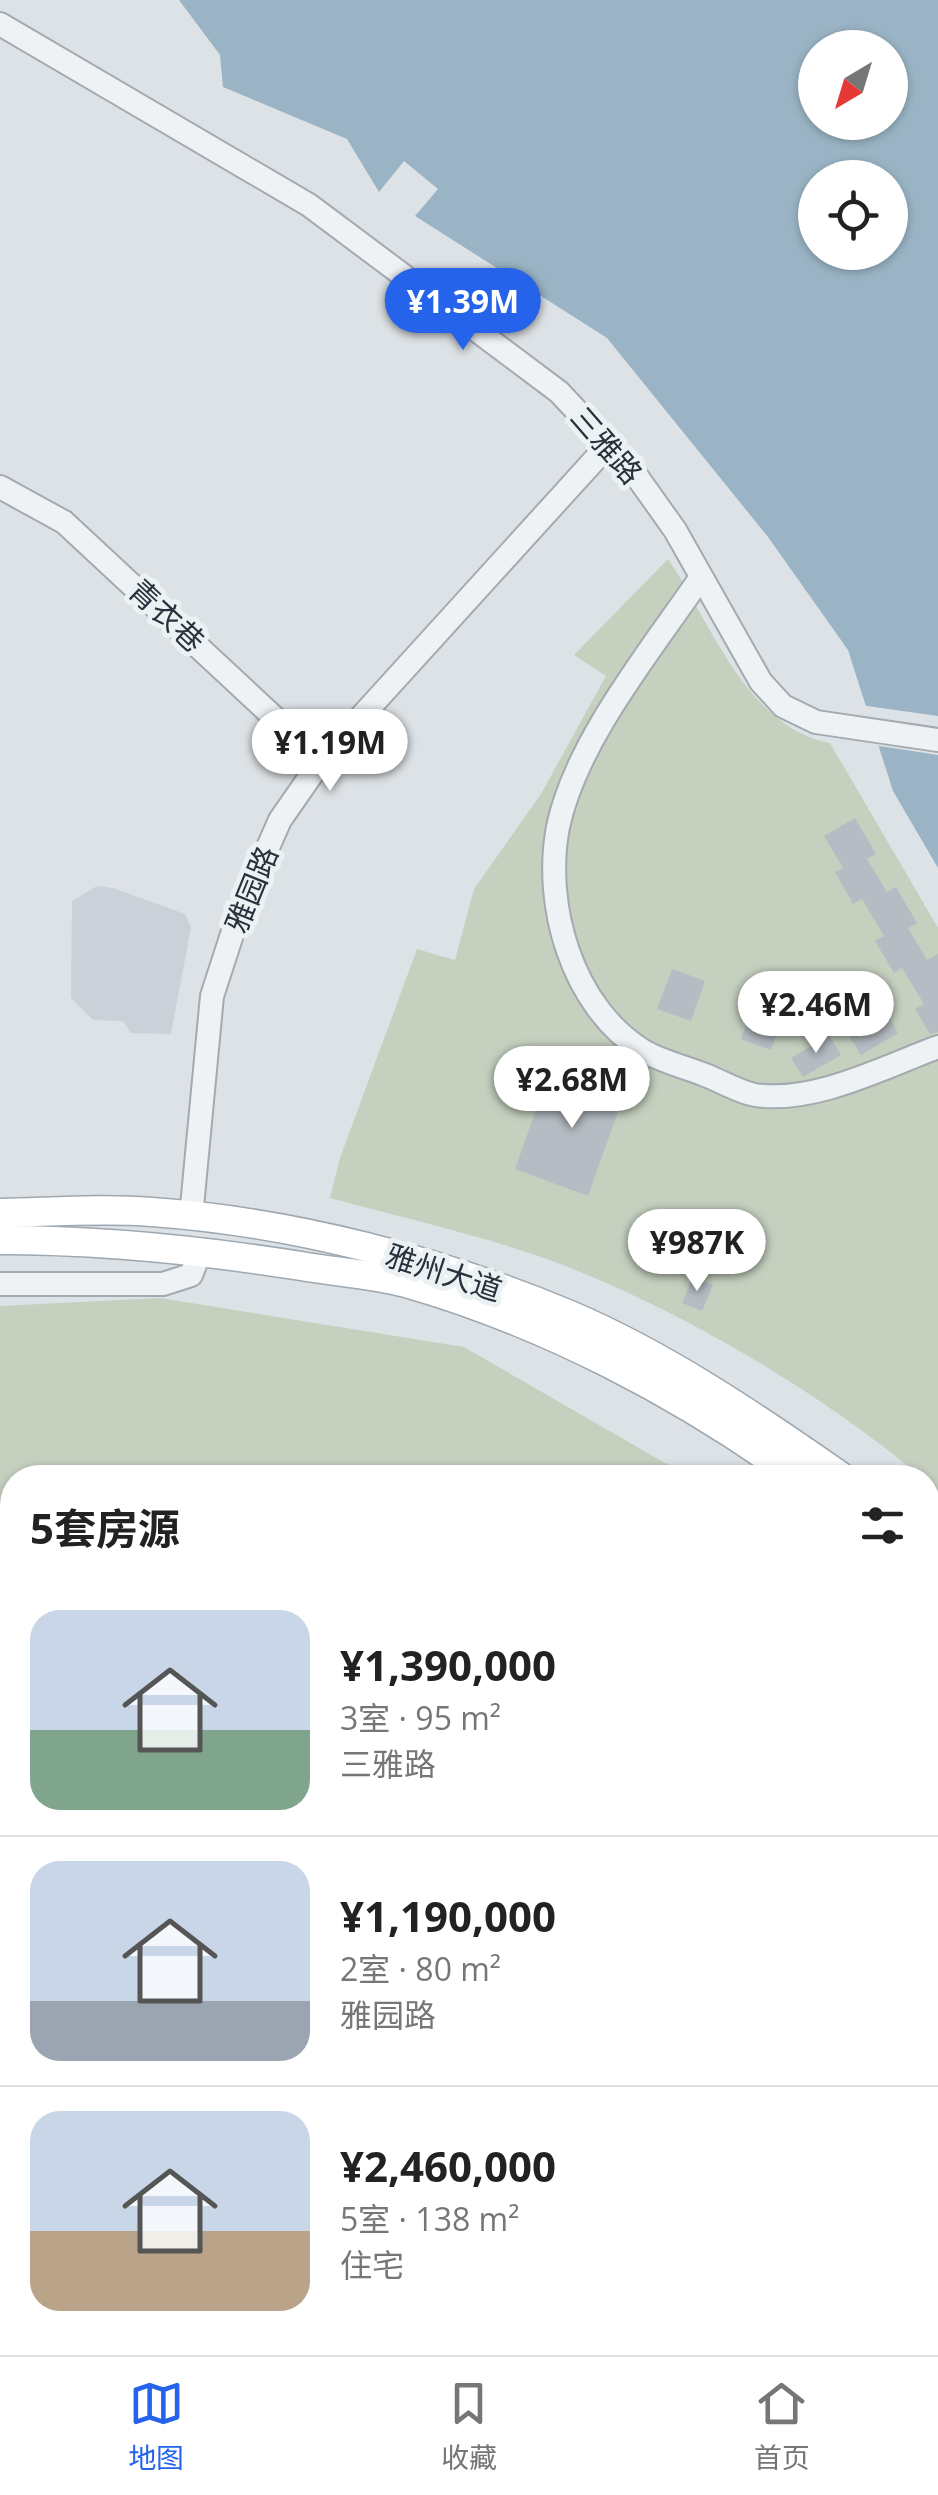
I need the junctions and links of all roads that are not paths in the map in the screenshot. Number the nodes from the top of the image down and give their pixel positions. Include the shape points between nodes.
1 (0, 24) edge
2 (609, 444) junction
3 (0, 487) edge
4 (700, 577) junction
5 (938, 740) edge
6 (321, 761) junction
7 (938, 1048) edge
8 (0, 1213) edge
9 (191, 1217) junction
10 (0, 1240) edge
11 (202, 1250) junction
12 (0, 1284) edge
13 (778, 1465) edge
14 (825, 1465) edge

1 - 2 street, 三雅路 via 309,205 560,392
2 - 4 street, 三雅路 via 675,530
2 - 6 street, 雅园路
3 - 6 street, 青衣巷 via 64,522
4 - 5 street, 三雅路 via 760,682 784,706 816,722
4 - 7 street via 618,699 570,786 554,880 574,967 603,1016 642,1050 755,1095 844,1081
6 - 9 street, 雅园路 via 280,820 238,913 212,996
8 - 9 main road, 雅州大道
9 - 14 main road, 雅州大道 via 410,1258 571,1316 744,1408
10 - 11 main road, 雅州大道 via 107,1240
11 - 12 street via 191,1275 163,1284
11 - 13 main road, 雅州大道 via 404,1282 561,1339 731,1430

